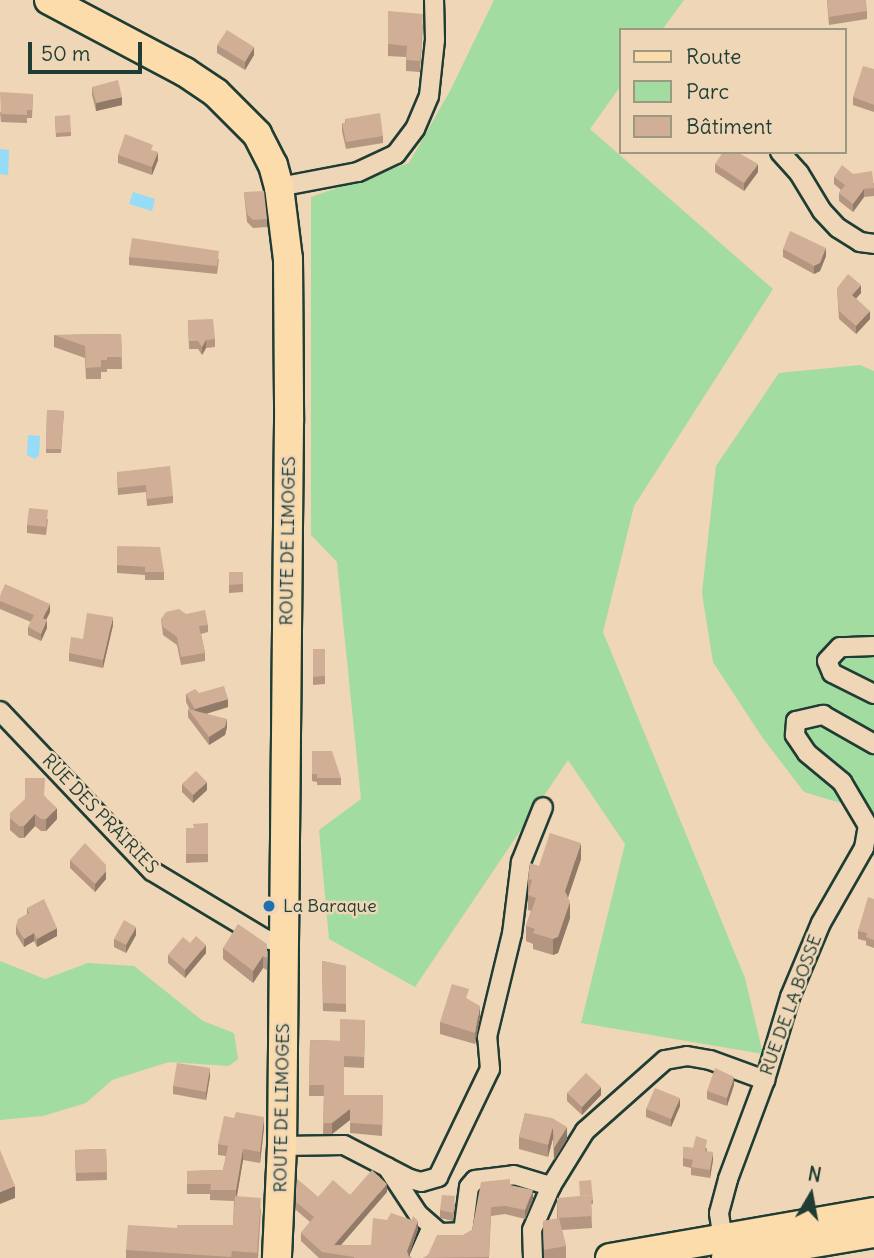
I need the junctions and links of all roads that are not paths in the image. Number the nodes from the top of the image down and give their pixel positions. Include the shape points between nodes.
1 (49, 0) edge
2 (434, 0) edge
3 (782, 154) edge
4 (279, 187) junction
5 (874, 244) edge
6 (874, 646) edge
7 (874, 694) edge
8 (0, 711) edge
9 (874, 744) edge
10 (543, 807) dead end
11 (284, 943) junction
12 (765, 1080) junction
13 (282, 1146) junction
14 (387, 1167) junction
15 (551, 1186) junction
16 (874, 1212) edge
17 (432, 1227) junction
18 (874, 1233) edge
19 (711, 1250) edge
20 (287, 1258) edge
21 (418, 1258) edge
22 (533, 1258) edge
23 (611, 1258) edge

1 - 4 main road, ROUTE DE LIMOGES via 216,93 257,134
2 - 4 street via 429,96 415,129 396,154 358,172
3 - 5 street via 838,228 860,242
4 - 11 main road, ROUTE DE LIMOGES via 288,259
6 - 7 street via 841,647 827,662 832,673
8 - 11 street, RUE DES PRAIRIES via 152,871 265,939
9 - 12 street, RUE DE LA BOSSE via 823,715 796,721 795,735 807,752 842,782 868,826 864,848 821,923 790,998
10 - 14 street via 521,862 512,934 487,1037 490,1069 438,1177 421,1182
11 - 13 main road, ROUTE DE LIMOGES
12 - 15 street via 710,1060 687,1056 665,1060 585,1130
12 - 19 street, RUE DE LA BOSSE via 728,1178
13 - 14 street via 344,1145
13 - 20 main road, ROUTE DE LIMOGES
14 - 17 street via 403,1195
15 - 17 street via 514,1175 481,1177 469,1187 463,1232 440,1233
15 - 22 street via 532,1230
16 - 19 main road
17 - 21 street
18 - 19 main road
19 - 23 main road

